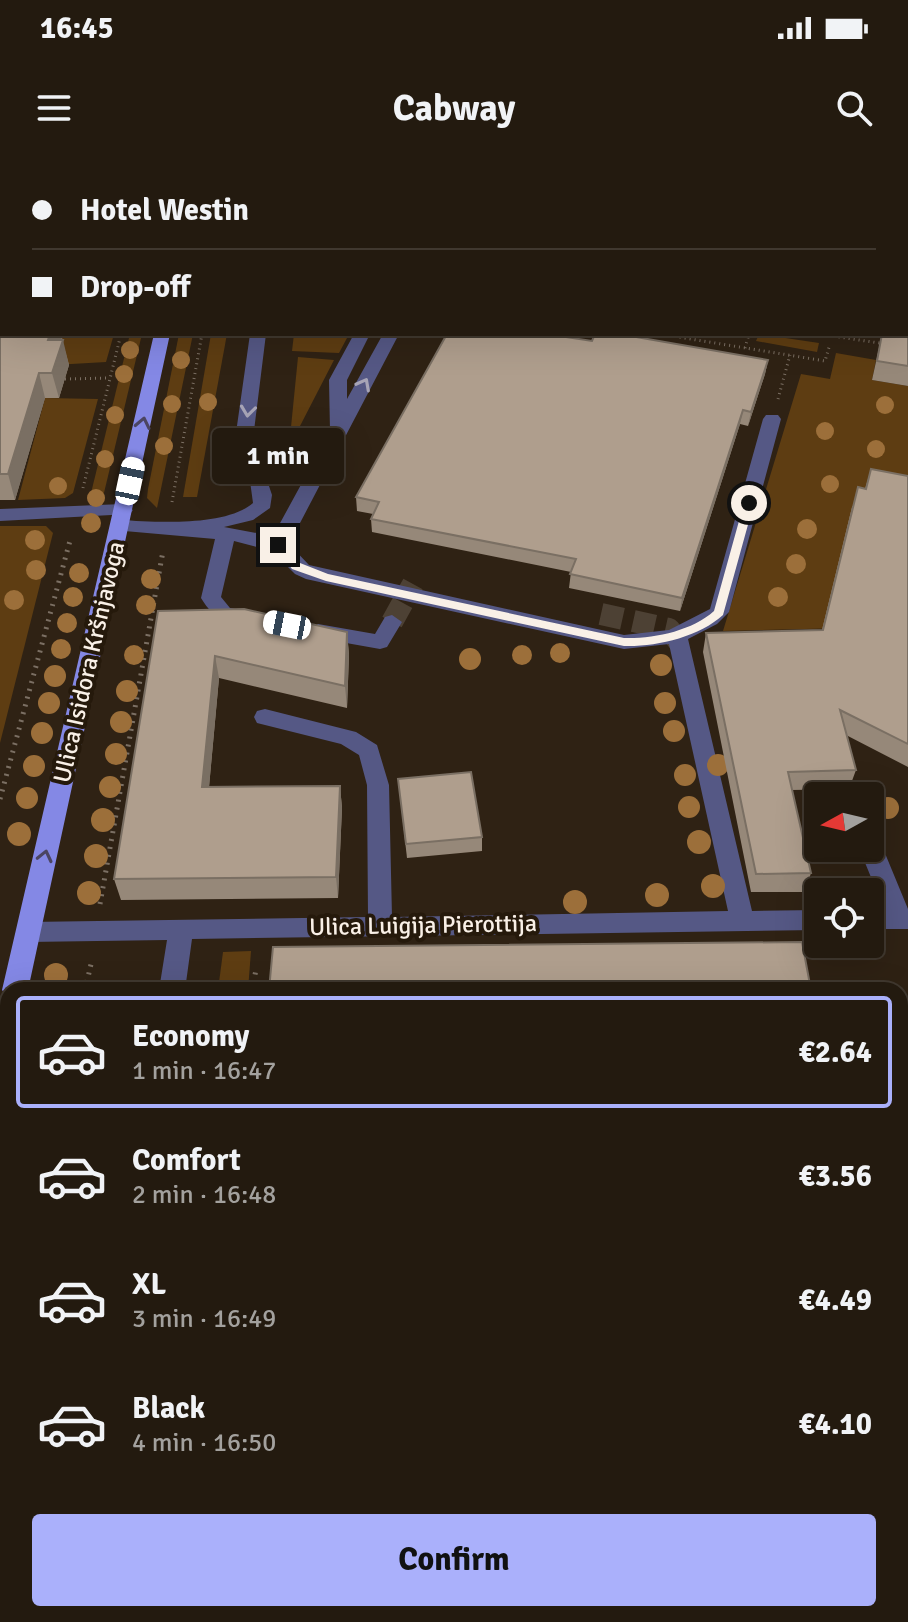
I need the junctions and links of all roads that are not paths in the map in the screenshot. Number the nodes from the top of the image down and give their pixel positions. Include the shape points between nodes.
1 (162, 336) edge
2 (258, 336) edge
3 (361, 336) edge
4 (390, 336) edge
5 (774, 412) road end
6 (339, 432) junction
7 (252, 466) junction
8 (315, 477) junction
9 (0, 515) edge
10 (122, 518) junction
11 (167, 529) junction
12 (226, 535) junction
13 (278, 545) junction
14 (273, 622) edge
15 (392, 622) tunnel mouth
16 (302, 628) edge
17 (679, 642) dead end
18 (265, 717) dead end
19 (877, 862) edge
20 (904, 919) edge
21 (804, 920) edge
22 (742, 921) junction
23 (380, 925) junction
24 (181, 929) junction
25 (28, 932) junction
26 (17, 982) edge
27 (173, 982) edge

10 -> 1 main road, Ulica Isidora Kršnjavoga
2 -> 7 street via 243,447
3 - 6 street via 338,380
6 -> 4 street
5 - 13 street via 719,612 708,622 648,643 316,574 296,566
6 - 8 street
7 - 8 street
7 - 11 street via 264,495 259,510
8 - 13 street
9 - 10 street via 78,511
10 - 11 street
25 -> 10 main road, Ulica Isidora Kršnjavoga
11 - 12 street
12 - 13 street
12 - 14 street via 211,598 224,614
15 - 16 street via 380,642
17 - 22 street
18 - 23 street via 348,738 369,751 378,785
19 - 20 street
21 - 22 street, Ulica Luigija Pierottija
22 - 23 street, Ulica Luigija Pierottija
23 - 24 street, Ulica Luigija Pierottija
24 - 25 street, Ulica Luigija Pierottija
24 - 27 street
25 - 26 main road, Ulica Isidora Kršnjavoga

